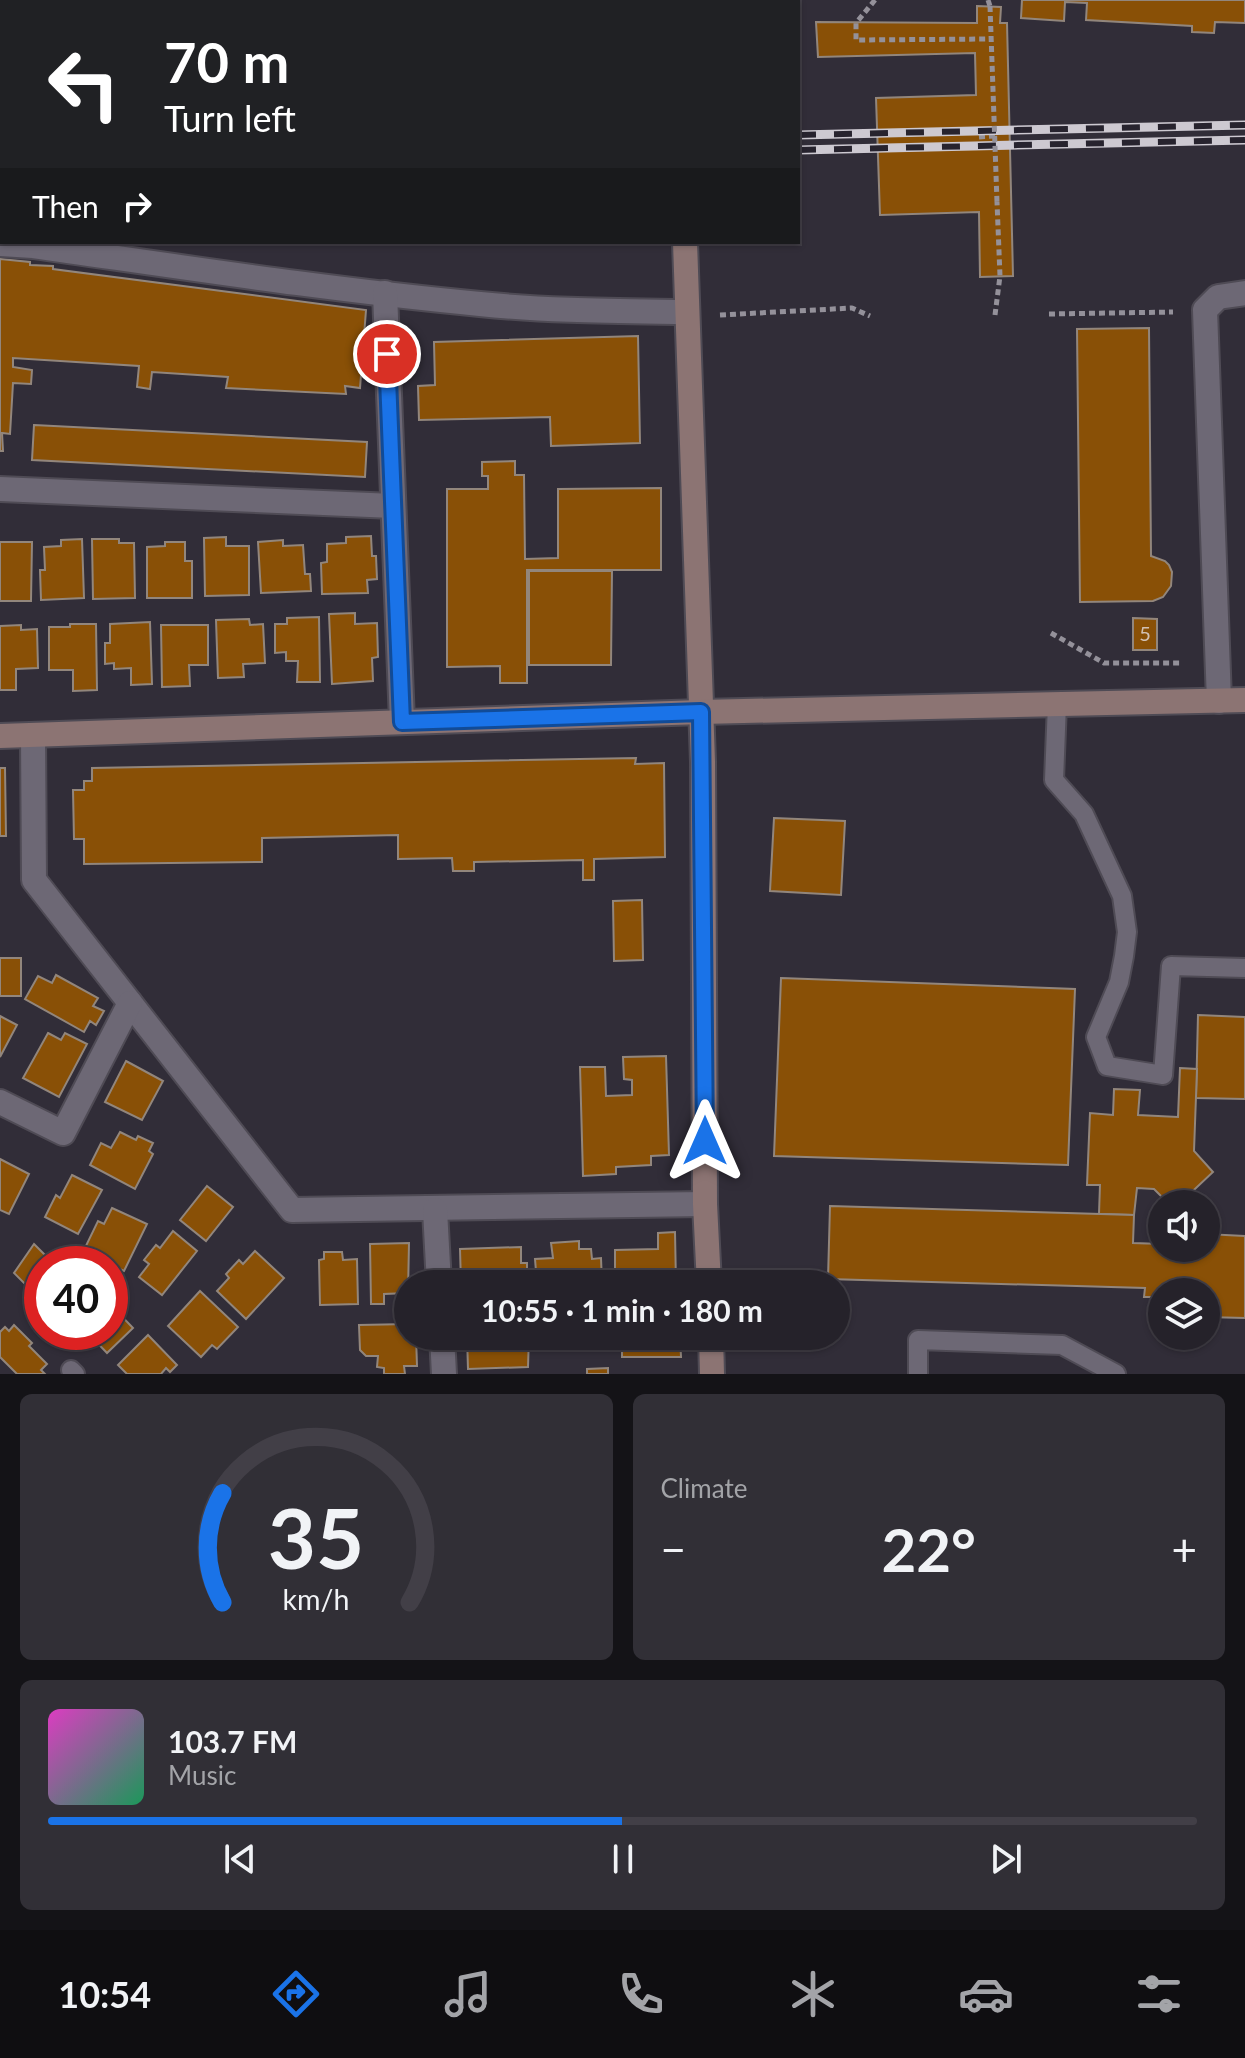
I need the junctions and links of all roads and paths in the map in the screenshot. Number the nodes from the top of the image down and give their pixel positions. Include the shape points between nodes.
1 (875, 0) edge
2 (989, 3) edge
3 (991, 39) junction
4 (995, 136) junction
5 (979, 137) dead end
6 (0, 244) edge
7 (685, 244) edge
8 (385, 293) junction
9 (1245, 293) edge
10 (686, 302) junction
11 (1205, 310) junction
12 (1049, 314) dead end
13 (720, 315) dead end
14 (995, 315) dead end
15 (870, 316) dead end
16 (0, 489) edge
17 (393, 506) junction
18 (1051, 633) dead end
19 (1180, 663) dead end
20 (1245, 700) edge
21 (1219, 701) junction
22 (1057, 704) junction
23 (701, 712) junction
24 (402, 722) junction
25 (33, 735) junction
26 (0, 736) edge
27 (1245, 968) edge
28 (130, 1003) junction
29 (0, 1102) edge
30 (705, 1204) junction
31 (435, 1210) junction
32 (438, 1270) edge
33 (708, 1270) edge
34 (443, 1350) edge
35 (711, 1350) edge
36 (444, 1374) edge
37 (712, 1374) edge
38 (918, 1374) edge
39 (1116, 1374) edge

1 - 3 path via 856,23 856,40
2 - 3 path, bridge
3 - 4 path, bridge
4 - 5 path
4 - 14 path, bridge via 1000,276
6 - 8 street
7 - 10 street
8 - 10 street via 525,307
8 - 17 street
9 - 11 street via 1218,297
10 - 23 street
11 - 12 path
11 - 21 street
13 - 15 path via 852,308
16 - 17 street
17 - 24 street
18 - 19 path via 1104,663
20 - 21 street
21 - 22 street
22 - 23 street
22 - 27 lane via 1054,780 1084,814 1122,896 1127,932 1119,982 1096,1037 1107,1066 1163,1075 1171,966
23 - 24 street
23 - 30 street
24 - 25 street
25 - 26 street
25 - 28 street via 34,880
28 - 29 street via 63,1133
28 - 31 street via 292,1210
30 - 31 street
30 - 33 street
31 - 32 street
34 - 36 street
35 - 37 street
38 - 39 lane via 918,1340 1062,1345

